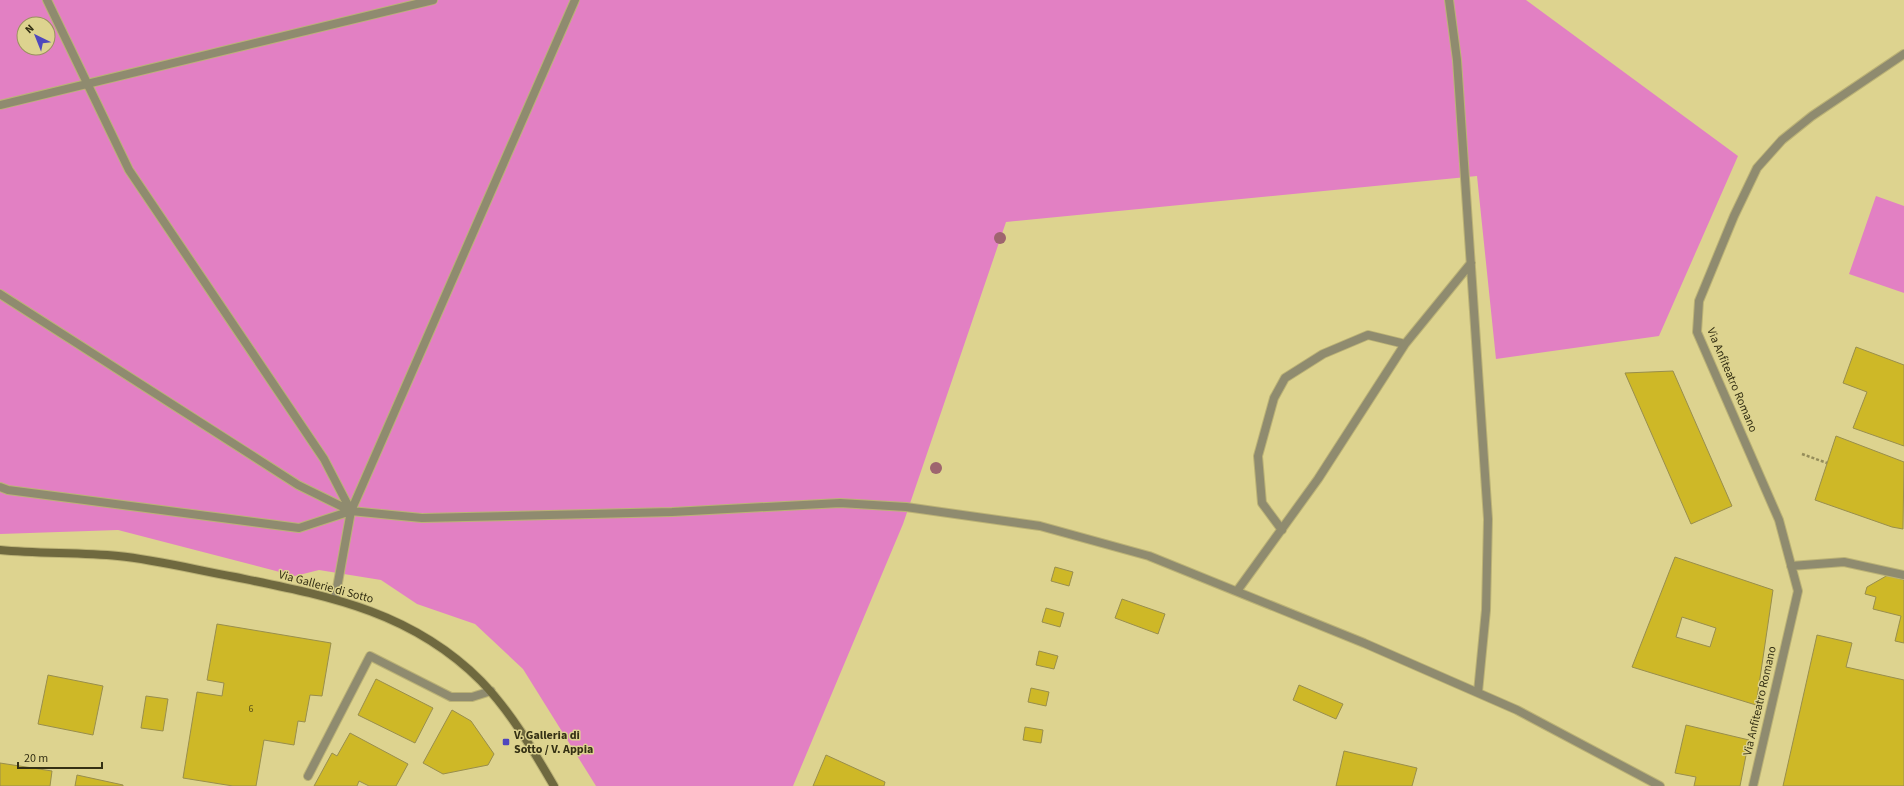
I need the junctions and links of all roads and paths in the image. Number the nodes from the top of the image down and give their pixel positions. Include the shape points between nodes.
1 (47, 0) edge
2 (434, 0) edge
3 (575, 0) edge
4 (1449, 0) edge
5 (1904, 54) edge
6 (87, 82) junction
7 (0, 105) edge
8 (1471, 263) junction
9 (0, 294) edge
10 (1405, 344) junction
11 (1802, 454) dead end
12 (1827, 463) dead end
13 (0, 487) edge
14 (351, 511) junction
15 (1282, 530) junction
16 (0, 550) edge
17 (1791, 566) junction
18 (1904, 575) edge
19 (1237, 591) junction
20 (335, 599) junction
21 (491, 691) junction
22 (1478, 692) junction
23 (308, 776) dead end
24 (554, 786) edge
25 (1660, 786) edge
26 (1753, 786) edge

1 - 6 street
2 - 6 street
3 - 14 street
4 - 8 street via 1457,60
5 - 17 street, Via Anfiteatro Romano via 1812,116 1782,140 1757,168 1699,301 1697,332 1768,492 1779,520
6 - 7 street
6 - 14 street via 129,170 324,458
8 - 10 street
8 - 22 street via 1488,519 1486,610
9 - 14 street via 298,485
10 - 15 street
10 - 15 street via 1368,335 1323,354 1285,378 1274,398 1258,456 1262,503
11 - 12 path
13 - 14 street via 299,528
14 - 19 street via 422,518 672,512 840,503 906,507 1040,526 1149,556
14 - 20 street
15 - 19 street
16 - 20 main road, Via Gallerie di Sotto via 118,556 159,562
17 - 18 street via 1844,562
17 - 26 street, Via Anfiteatro Romano via 1798,591
19 - 22 street
20 - 21 main road, Via Gallerie di Sotto via 380,614 425,636 460,662
21 - 23 street via 472,697 451,697 370,656
21 - 24 main road, Via Gallerie di Sotto via 511,717
22 - 25 street

